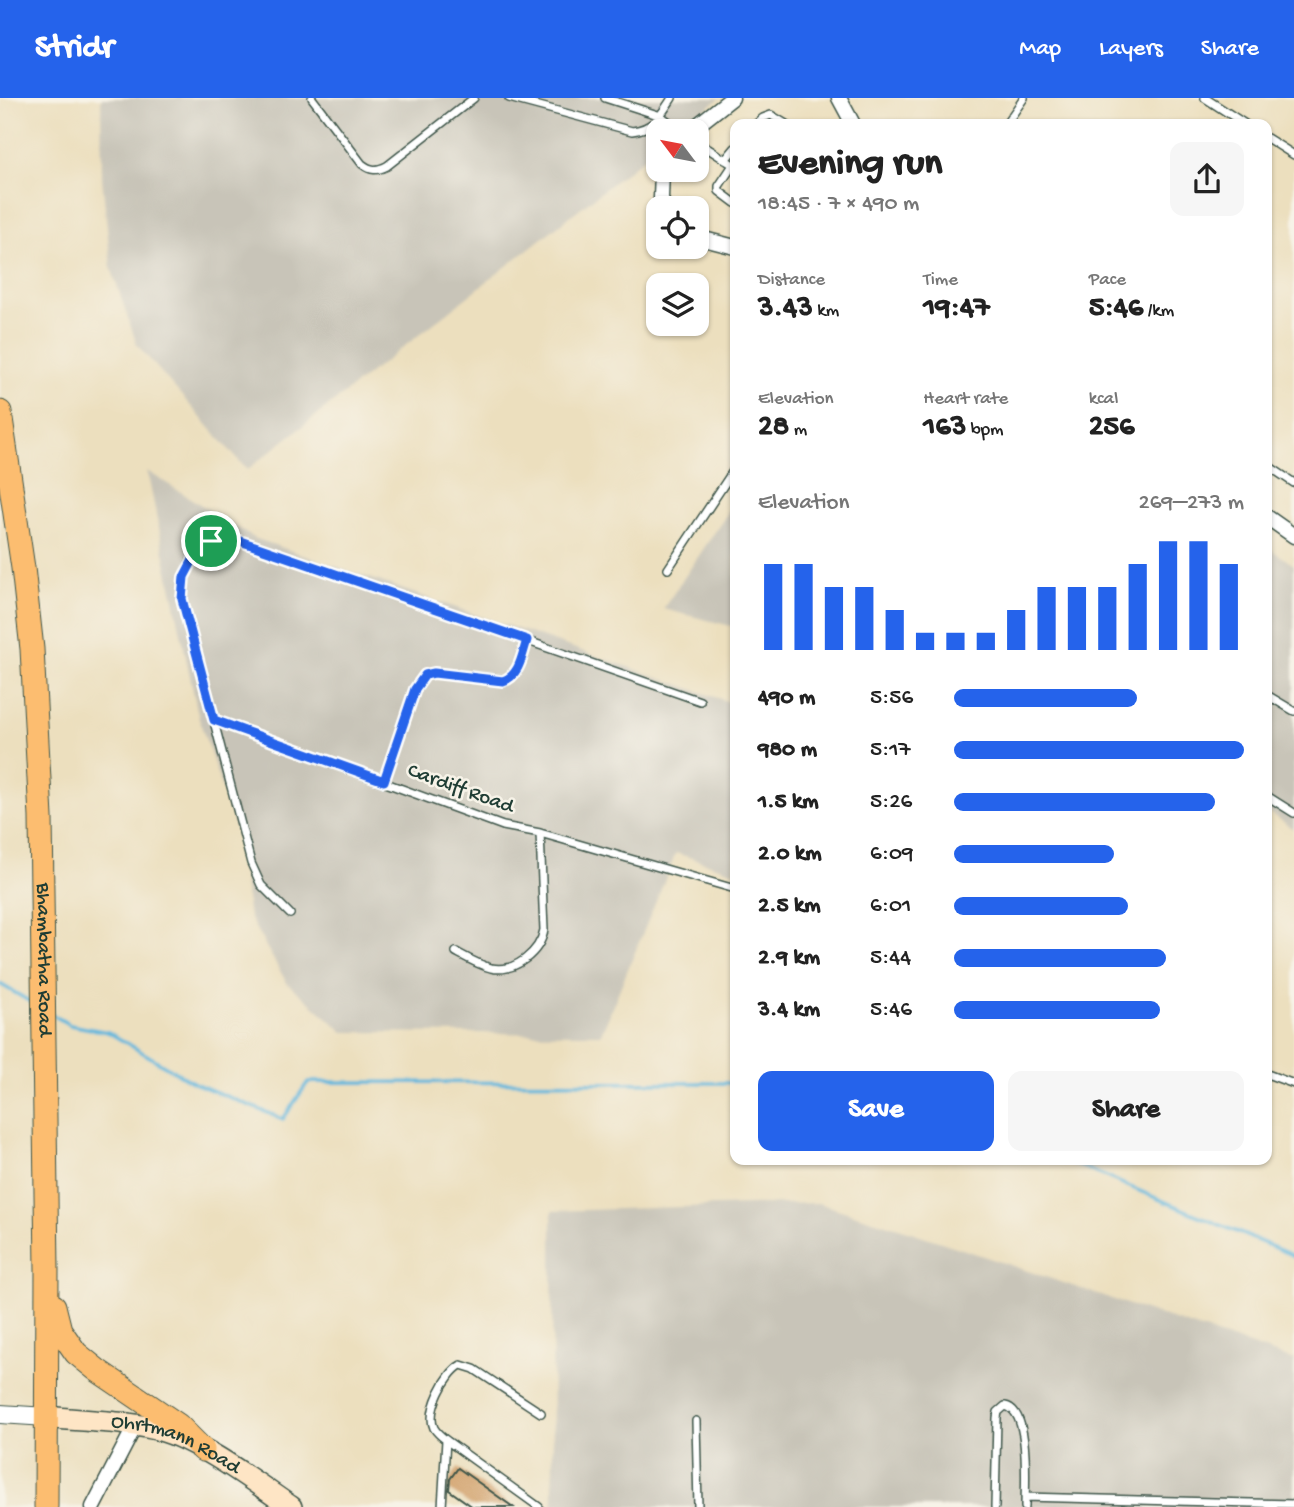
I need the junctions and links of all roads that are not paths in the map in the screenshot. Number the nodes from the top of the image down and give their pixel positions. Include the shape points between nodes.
1 (312, 98) edge
2 (474, 98) edge
3 (509, 98) edge
4 (605, 98) edge
5 (672, 98) edge
6 (732, 98) edge
7 (839, 98) edge
8 (1024, 98) edge
9 (1205, 98) edge
10 (661, 116) junction
11 (665, 119) edge
12 (705, 119) edge
13 (762, 119) edge
14 (778, 119) edge
15 (850, 119) edge
16 (1009, 119) edge
17 (1237, 119) edge
18 (1272, 141) edge
19 (709, 150) edge
20 (730, 154) edge
21 (1294, 155) edge
22 (725, 160) junction
23 (730, 163) edge
24 (730, 172) edge
25 (730, 199) edge
26 (709, 240) edge
27 (730, 246) edge
28 (0, 412) edge
29 (1272, 468) edge
30 (730, 476) edge
31 (1294, 483) edge
32 (1272, 521) edge
33 (1294, 536) edge
34 (668, 569) dead end
35 (527, 640) junction
36 (1272, 698) edge
37 (700, 701) dead end
38 (1294, 711) edge
39 (214, 720) junction
40 (384, 781) junction
41 (1272, 799) edge
42 (1294, 813) edge
43 (540, 833) junction
44 (730, 888) edge
45 (290, 914) dead end
46 (456, 952) dead end
47 (1272, 1076) edge
48 (1294, 1084) edge
49 (47, 1269) junction
50 (0, 1413) edge
51 (541, 1413) dead end
52 (47, 1416) junction
53 (696, 1421) dead end
54 (135, 1426) junction
55 (446, 1440) junction
56 (203, 1450) junction
57 (1025, 1497) junction
58 (1294, 1504) edge
59 (46, 1507) edge
60 (93, 1507) edge
61 (291, 1507) edge
62 (442, 1507) edge
63 (539, 1507) edge
64 (698, 1507) edge
65 (995, 1507) edge
66 (1025, 1507) edge

1 - 2 lane via 362,164 372,170 387,166
3 - 10 lane via 632,131 650,126
4 - 10 lane
5 - 10 lane
6 - 12 street
7 - 15 street
8 - 16 lane
9 - 17 lane
10 - 11 lane
13 - 14 lane via 771,115
18 - 21 lane
19 - 22 lane
20 - 22 lane
22 - 23 lane
24 - 25 lane via 719,188
26 - 27 street
28 - 49 main road, Bhambatha Road via 32,649 41,817
29 - 31 lane
30 - 34 lane
32 - 33 street
35 - 37 lane
35 - 39 lane via 240,541 220,539 195,556 184,577 182,599
35 - 40 lane via 518,669 507,680 425,675 415,689
36 - 38 lane
39 - 40 lane, Cardiff Road
39 - 45 lane via 256,875
40 - 43 lane, Cardiff Road via 481,818
41 - 42 lane
43 - 44 lane, Cardiff Road
43 - 46 lane via 544,930 540,944 523,961 498,969
47 - 48 lane
49 - 52 main road, Bhambatha Road
49 - 56 main road via 60,1330 76,1353 178,1425
50 - 52 street
51 - 55 lane via 474,1368 461,1365 434,1405 433,1426
52 - 54 main road, Ohrtmann Road
52 - 59 main road, Bhambatha Road
53 - 64 lane
54 - 56 main road, Ohrtmann Road via 172,1434
54 - 60 street
55 - 62 lane
55 - 63 lane
56 - 61 main road, Ohrtmann Road
57 - 58 lane
57 - 65 lane via 1019,1419 1005,1406 997,1418
57 - 66 lane

